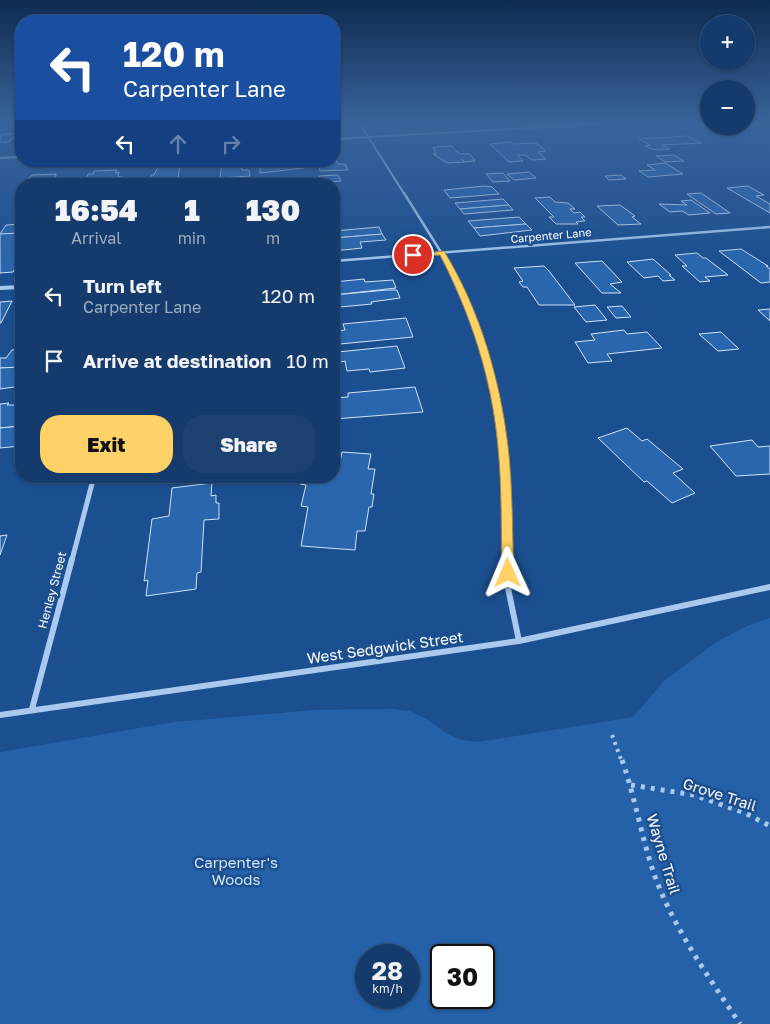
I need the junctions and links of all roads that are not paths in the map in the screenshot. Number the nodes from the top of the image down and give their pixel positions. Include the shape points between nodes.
1 (390, 172) edge
2 (770, 227) edge
3 (442, 253) junction
4 (340, 261) edge
5 (15, 287) edge
6 (0, 288) edge
7 (92, 483) edge
8 (770, 587) edge
9 (520, 641) junction
10 (32, 709) junction
11 (0, 715) edge

1 - 3 street
2 - 3 street, Carpenter Lane
3 - 4 street, Carpenter Lane
3 - 9 street via 475,323 497,406 503,448 508,588
5 - 6 street
7 - 10 street, Henley Street
8 - 9 street, West Sedgwick Street
9 - 10 street, West Sedgwick Street
10 - 11 street, West Sedgwick Street

